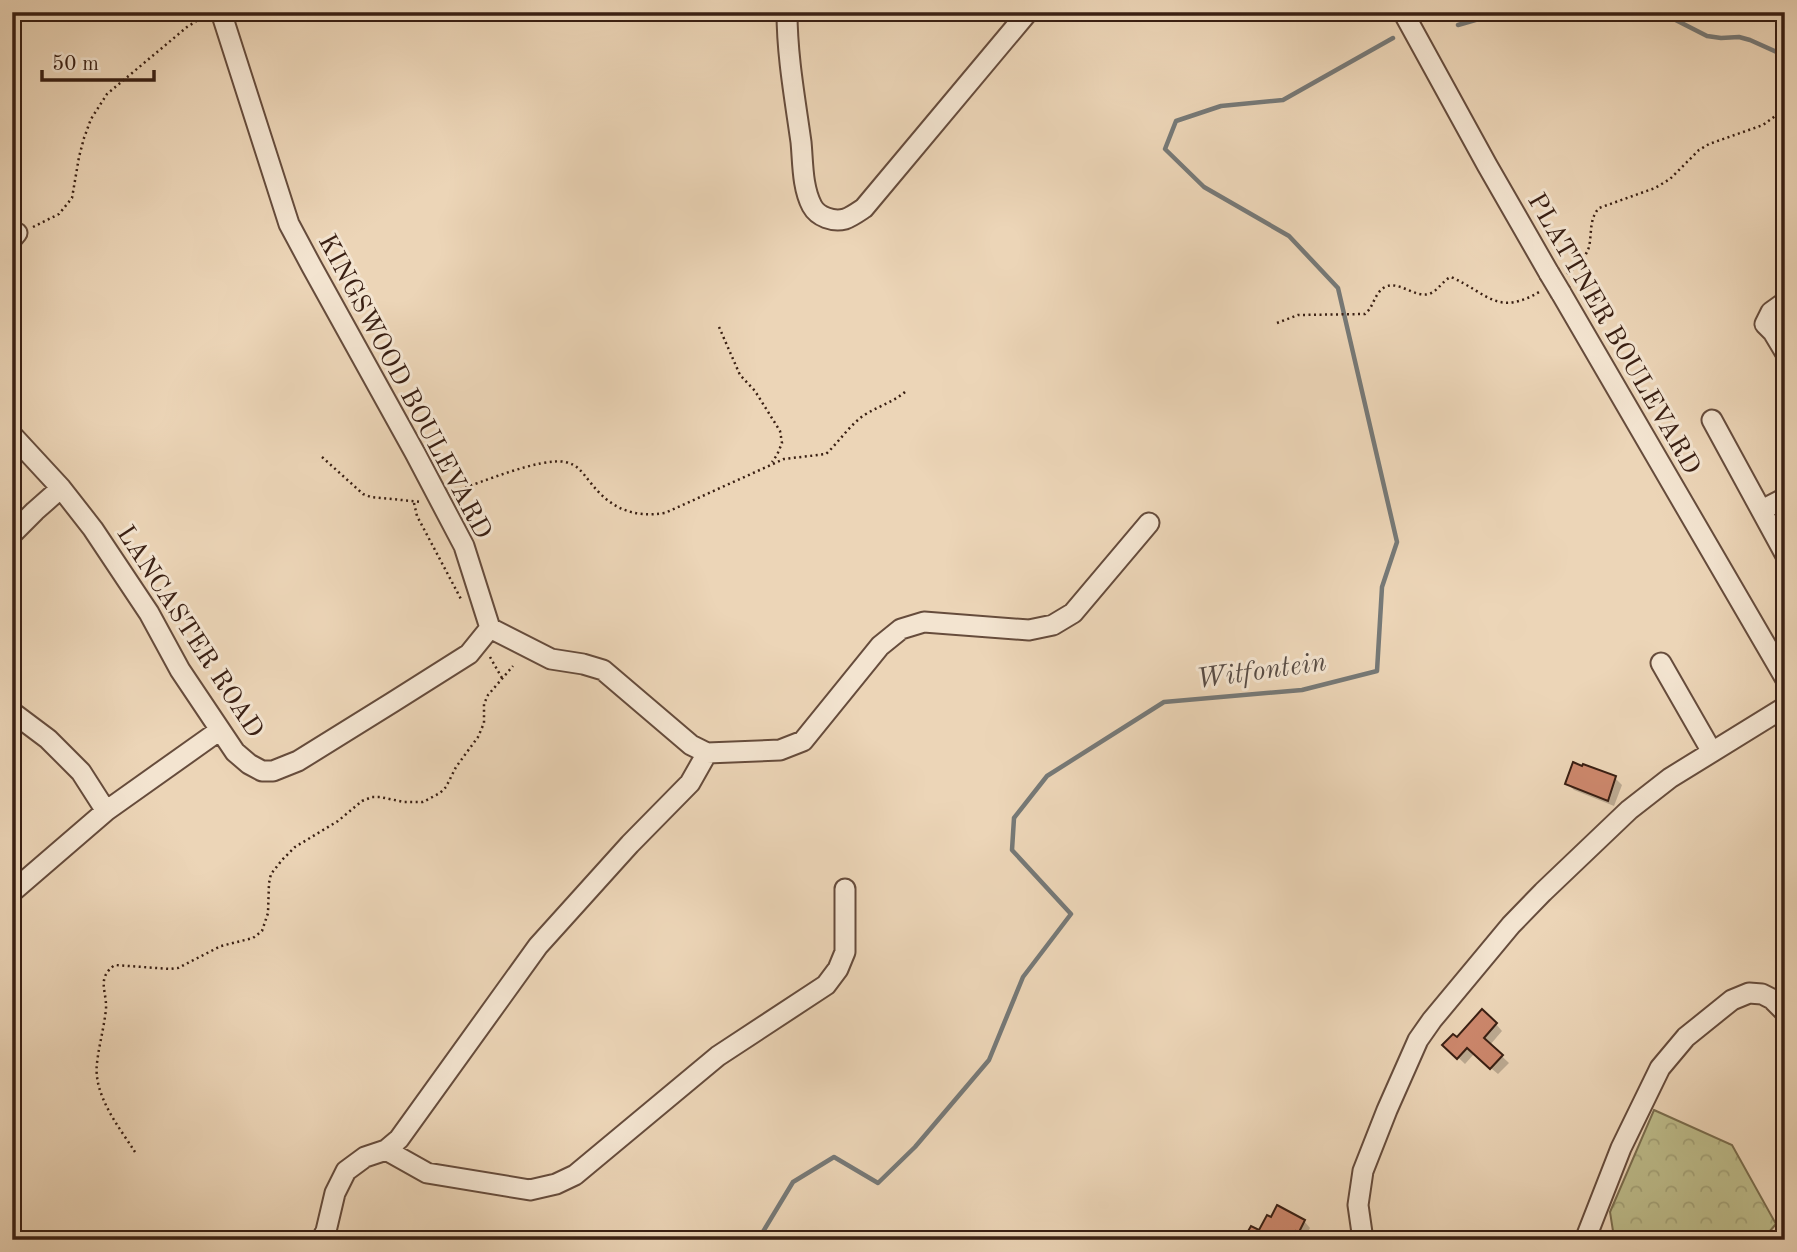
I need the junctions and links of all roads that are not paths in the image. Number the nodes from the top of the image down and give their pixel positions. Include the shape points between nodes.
1 (221, 12) edge
2 (787, 12) edge
3 (1028, 12) edge
4 (1403, 12) edge
5 (1785, 302) edge
6 (1785, 352) edge
7 (1712, 420) dead end
8 (12, 435) edge
9 (61, 488) junction
10 (1785, 498) edge
11 (1762, 510) junction
12 (1149, 523) dead end
13 (12, 534) edge
14 (1785, 554) edge
15 (485, 634) junction
16 (1661, 663) dead end
17 (1785, 678) edge
18 (1785, 707) edge
19 (12, 712) edge
20 (220, 730) junction
21 (1712, 752) junction
22 (707, 753) junction
23 (106, 811) junction
24 (845, 889) dead end
25 (12, 892) edge
26 (1785, 1012) edge
27 (386, 1150) junction
28 (1593, 1236) edge
29 (321, 1240) edge
30 (1363, 1240) edge

1 - 15 street, KINGSWOOD BOULEVARD via 289,224 464,546
2 - 3 street via 805,184 816,211 838,219 864,208
4 - 17 street, PLATTNER BOULEVARD via 1554,283
5 - 6 street via 1771,312 1765,324
7 - 11 street
8 - 9 street, LANCASTER ROAD
9 - 13 street
9 - 20 street, LANCASTER ROAD via 149,613
10 - 11 street
11 - 14 street
12 - 22 street via 1073,612 1053,625 1029,630 924,622 901,629 880,646 803,741 780,750
15 - 20 street, LANCASTER ROAD via 469,654 285,768 262,771 249,764
15 - 22 street via 551,659 603,670 691,746
16 - 21 street
18 - 21 street
19 - 23 street via 81,772
20 - 23 street
21 - 30 street via 1629,810 1543,892 1432,1020 1418,1040 1363,1171 1358,1205
22 - 27 street via 690,783 538,946 399,1139
23 - 25 street
24 - 27 street via 845,952 826,985 718,1056 575,1175 530,1189 427,1173
26 - 28 street via 1772,999 1749,993 1732,1000 1686,1037 1660,1068 1621,1148
27 - 29 street via 365,1157 346,1171

